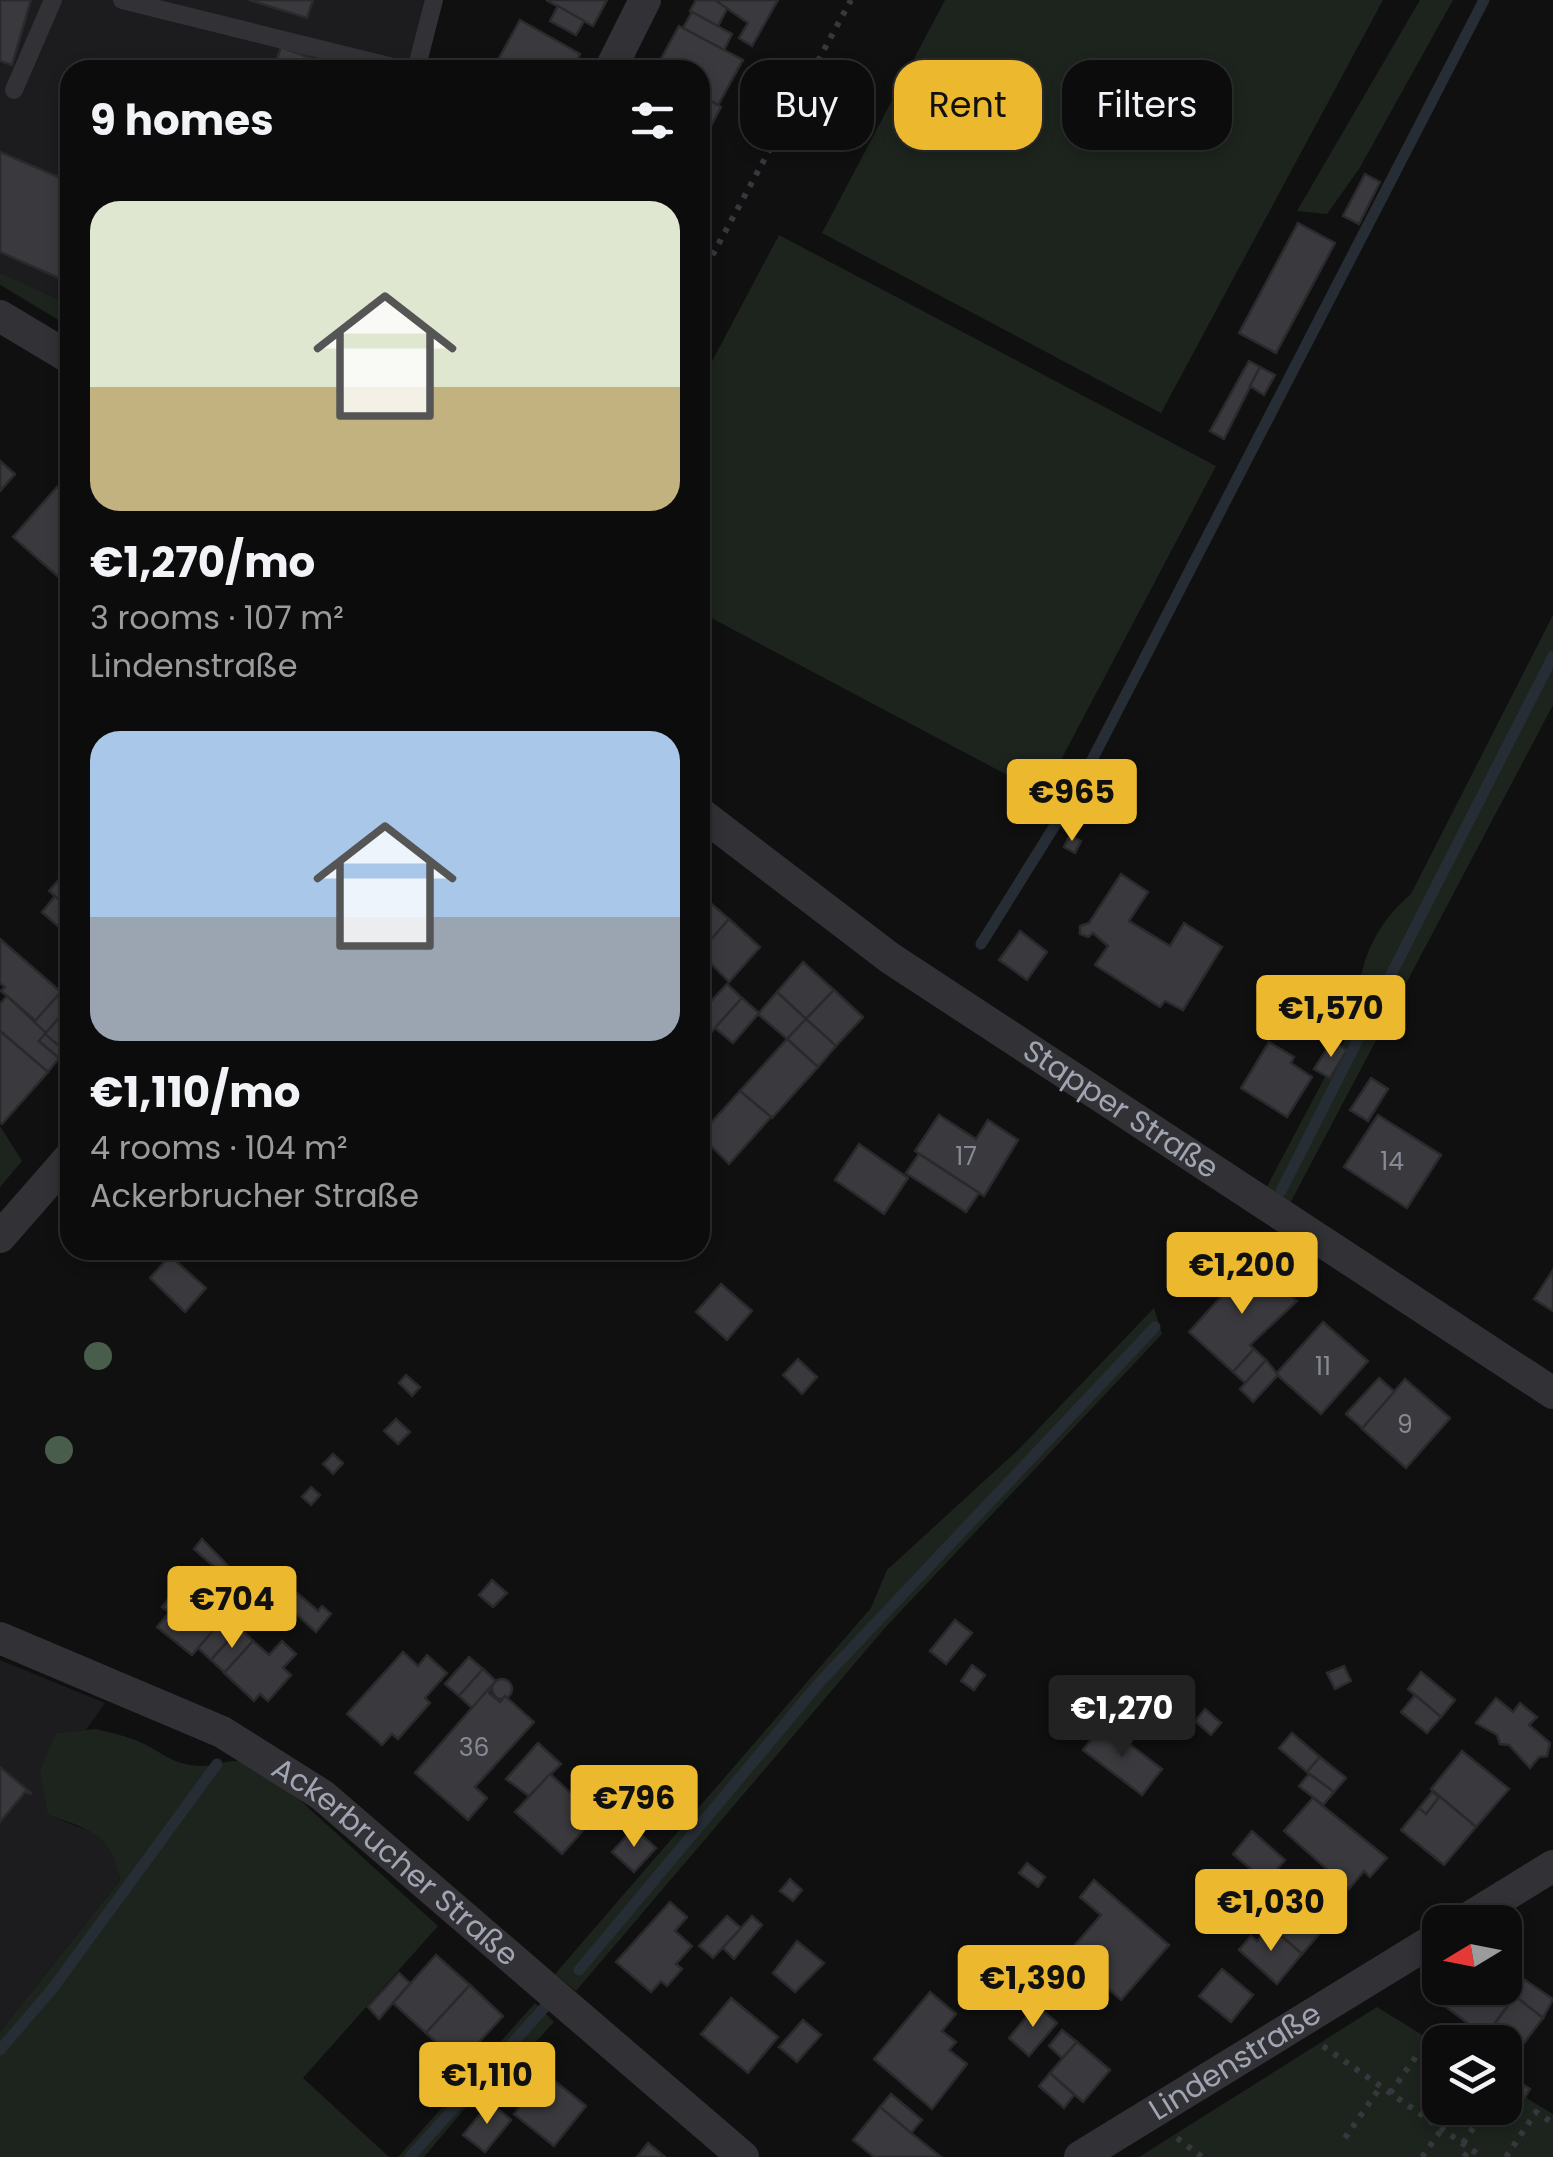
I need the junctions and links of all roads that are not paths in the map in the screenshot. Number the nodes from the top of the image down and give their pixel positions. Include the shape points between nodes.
1 (52, 0) edge
2 (122, 0) edge
3 (434, 0) edge
4 (644, 0) edge
5 (367, 60) edge
6 (419, 60) edge
7 (615, 60) edge
8 (14, 90) dead end
9 (0, 316) edge
10 (60, 352) edge
11 (710, 821) edge
12 (60, 1168) edge
13 (0, 1237) edge
14 (1553, 1393) edge
15 (0, 1638) edge
16 (1553, 1866) edge
17 (1490, 1905) edge
18 (1422, 1947) edge
19 (743, 2157) edge
20 (1080, 2157) edge

1 - 8 lane
2 - 5 lane
3 - 6 lane
4 - 7 street
9 - 10 street
11 - 14 street, Stapper Straße via 890,958
12 - 13 street
15 - 19 street, Ackerbrucher Straße via 222,1732 322,1795
16 - 17 street
18 - 20 street, Lindenstraße

